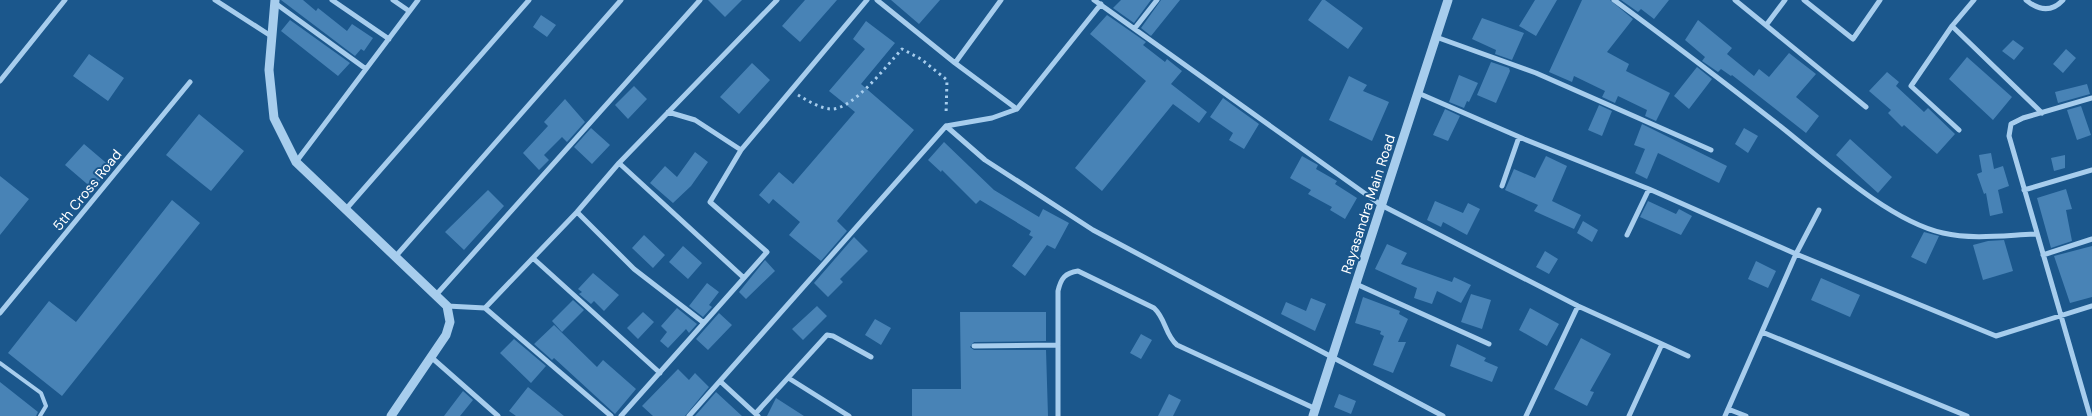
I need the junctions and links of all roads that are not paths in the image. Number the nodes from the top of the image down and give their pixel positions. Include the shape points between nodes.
1 (65, 0) edge
2 (214, 0) edge
3 (332, 0) edge
4 (393, 0) edge
5 (418, 0) edge
6 (529, 0) edge
7 (621, 0) edge
8 (700, 0) edge
9 (777, 0) edge
10 (867, 0) edge
11 (877, 0) edge
12 (1001, 0) edge
13 (1094, 0) edge
14 (1158, 0) edge
15 (1448, 0) edge
16 (1614, 0) edge
17 (1735, 0) edge
18 (1785, 0) edge
19 (1804, 0) edge
20 (1880, 0) edge
21 (1974, 0) edge
22 (2026, 0) edge
23 (2063, 0) edge
24 (275, 1) edge
25 (1100, 4) junction
26 (409, 11) junction
27 (1766, 24) junction
28 (1952, 26) junction
29 (1135, 28) junction
30 (271, 36) junction
31 (1436, 37) junction
32 (389, 39) junction
33 (955, 64) junction
34 (366, 69) junction
35 (0, 81) edge
36 (190, 82) dead end
37 (1418, 93) junction
38 (2092, 98) edge
39 (1866, 107) dead end
40 (1018, 109) junction
41 (668, 112) junction
42 (2042, 113) junction
43 (946, 126) junction
44 (1958, 130) dead end
45 (1519, 136) junction
46 (741, 150) junction
47 (1711, 150) dead end
48 (296, 162) junction
49 (618, 163) junction
50 (2092, 170) edge
51 (1502, 186) dead end
52 (1649, 189) junction
53 (2024, 190) junction
54 (1381, 205) junction
55 (347, 208) junction
56 (1818, 210) dead end
57 (577, 212) junction
58 (2037, 234) junction
59 (1627, 235) dead end
60 (2092, 239) edge
61 (1796, 254) junction
62 (2043, 255) junction
63 (396, 256) junction
64 (534, 259) junction
65 (744, 278) junction
66 (1356, 284) junction
67 (436, 295) junction
68 (447, 306) junction
69 (1578, 306) junction
70 (2092, 306) edge
71 (485, 308) junction
72 (0, 313) edge
73 (2061, 316) junction
74 (704, 323) junction
75 (1762, 332) junction
76 (1489, 344) dead end
77 (1662, 344) junction
78 (1058, 345) junction
79 (974, 346) dead end
80 (1688, 356) dead end
81 (431, 357) junction
82 (871, 357) dead end
83 (1333, 358) junction
84 (0, 363) edge
85 (660, 373) junction
86 (790, 379) junction
87 (721, 382) junction
88 (1728, 409) junction
89 (1315, 412) edge
90 (757, 415) edge
91 (40, 416) edge
92 (391, 416) edge
93 (498, 416) edge
94 (611, 416) edge
95 (621, 416) edge
96 (689, 416) edge
97 (849, 416) edge
98 (1058, 416) edge
99 (1443, 416) edge
100 (1526, 416) edge
101 (1629, 416) edge
102 (1725, 416) edge
103 (1746, 416) edge
104 (1967, 416) edge
105 (2089, 416) edge

1 - 35 street
2 - 30 street
3 - 32 street
4 - 26 street
5 - 26 street
6 - 55 street
7 - 63 street
8 - 67 street
9 - 41 street
10 - 46 street
11 - 33 street
12 - 33 street
13 - 25 street
14 - 29 street
15 - 31 street, Rayasandra Main Road
16 - 58 street via 1869,196 1919,225 1963,236
17 - 27 street
18 - 27 street
19 - 20 street via 1853,39
21 - 28 street
22 - 23 street via 2036,8 2047,9
24 - 30 street
24 - 34 street
25 - 29 street
25 - 40 street
26 - 32 street
27 - 39 street
28 - 42 street
28 - 44 street via 1911,86
29 - 54 street
30 - 48 street via 269,70 274,118
31 - 37 street, Rayasandra Main Road
31 - 47 street via 1536,73
32 - 34 street
33 - 40 street
34 - 48 street
36 - 72 street, 5th Cross Road
37 - 45 street
37 - 54 street, Rayasandra Main Road
38 - 42 street
40 - 43 street via 992,118
41 - 46 street via 695,120
41 - 49 street
42 - 53 street via 2011,124 2009,136
43 - 83 street via 985,160 1093,230
43 - 87 street
45 - 51 street
45 - 52 street
46 - 65 street via 710,202 767,252
48 - 55 street
49 - 57 street
49 - 65 street
50 - 53 street
52 - 59 street
52 - 61 street
53 - 58 street
54 - 66 street, Rayasandra Main Road
54 - 69 street
55 - 63 street
56 - 61 street
57 - 64 street
57 - 74 street via 634,268
58 - 62 street
60 - 62 street
61 - 73 street via 1996,336
61 - 75 street
62 - 73 street
63 - 67 street
64 - 71 street
64 - 85 street
65 - 74 street
66 - 76 street
66 - 83 street, Rayasandra Main Road
67 - 68 street
68 - 71 street
68 - 81 street via 450,322 446,335
69 - 77 street
69 - 100 street
70 - 73 street
71 - 94 street
73 - 105 street
74 - 85 street
75 - 88 street
75 - 104 street
77 - 80 street
77 - 101 street
78 - 79 street
78 - 89 street via 1058,291 1068,272 1078,271 1154,308 1160,313 1168,338 1177,345
78 - 98 street
81 - 92 street
81 - 93 street
82 - 86 street via 827,335
83 - 89 street, Rayasandra Main Road
83 - 99 street
84 - 91 lane via 45,399 46,406
85 - 95 street
86 - 90 street
86 - 97 street
87 - 90 street
87 - 96 street
88 - 102 street
88 - 103 street

